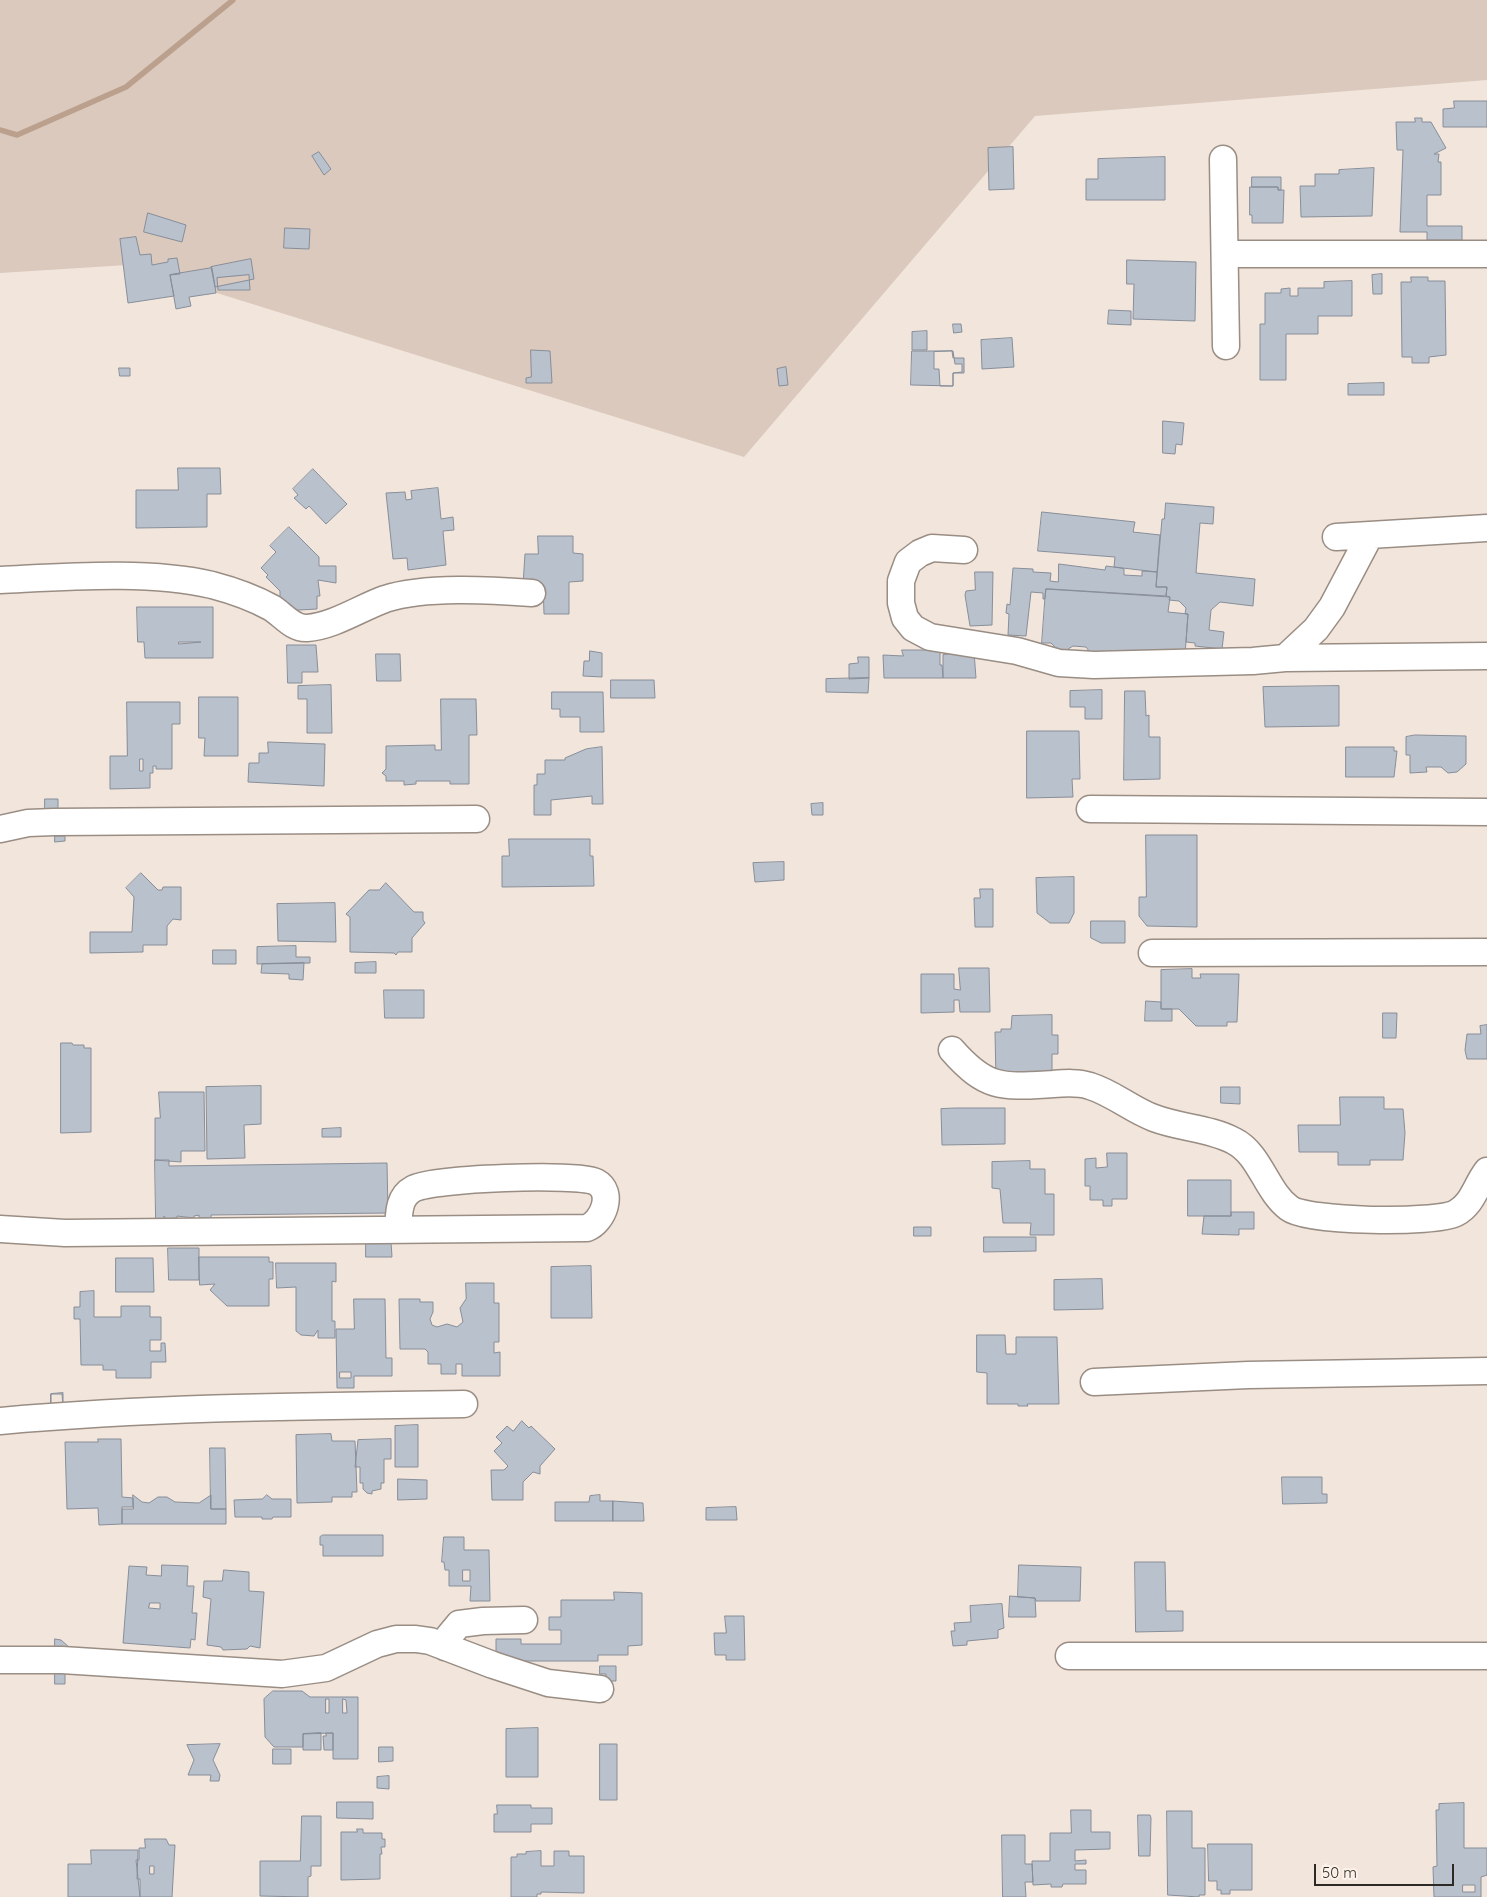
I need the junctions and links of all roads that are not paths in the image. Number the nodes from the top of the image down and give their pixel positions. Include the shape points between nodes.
1 (1223, 159) dead end
2 (1226, 254) junction
3 (1487, 254) edge
4 (1226, 346) dead end
5 (1487, 528) edge
6 (1370, 535) junction
7 (1336, 537) dead end
8 (964, 550) dead end
9 (0, 580) edge
10 (532, 593) dead end
11 (1487, 656) edge
12 (1284, 658) junction
13 (1090, 809) dead end
14 (1487, 812) edge
15 (476, 819) dead end
16 (0, 829) edge
17 (1487, 952) edge
18 (1152, 953) dead end
19 (952, 1050) dead end
20 (1487, 1171) edge
21 (0, 1229) edge
22 (398, 1230) junction
23 (1487, 1371) edge
24 (1094, 1382) dead end
25 (464, 1404) dead end
26 (0, 1421) edge
27 (524, 1620) dead end
28 (483, 1621) junction
29 (445, 1647) junction
30 (1069, 1656) dead end
31 (1487, 1656) edge
32 (475, 1659) junction
33 (0, 1660) edge
34 (600, 1689) dead end

1 - 2 street
2 - 3 street
2 - 4 street
5 - 6 street
6 - 7 street
6 - 12 street via 1332,607 1316,629
8 - 12 street via 932,548 908,562 901,581 905,618 913,628 930,638 1017,651 1059,663 1094,665
9 - 10 street via 128,577 191,582 236,593 272,608 294,625 307,628 406,594 461,590
11 - 12 street
13 - 14 street
15 - 16 street via 28,823
17 - 18 street
19 - 20 street via 967,1067 992,1083 1006,1086 1089,1085 1156,1119 1236,1141 1288,1208 1301,1214 1327,1218 1434,1219 1455,1214 1467,1205
21 - 22 street via 65,1233
22 - 22 street via 587,1228 595,1225 602,1216 605,1202 602,1189 591,1180 439,1181 413,1188 404,1196 400,1204
23 - 24 street via 1248,1375
25 - 26 street via 289,1407
27 - 28 street
28 - 29 street via 459,1624
28 - 32 street
29 - 32 street
29 - 33 street via 416,1639 396,1638 326,1668 282,1674 62,1660
30 - 31 street
32 - 34 street via 548,1682

